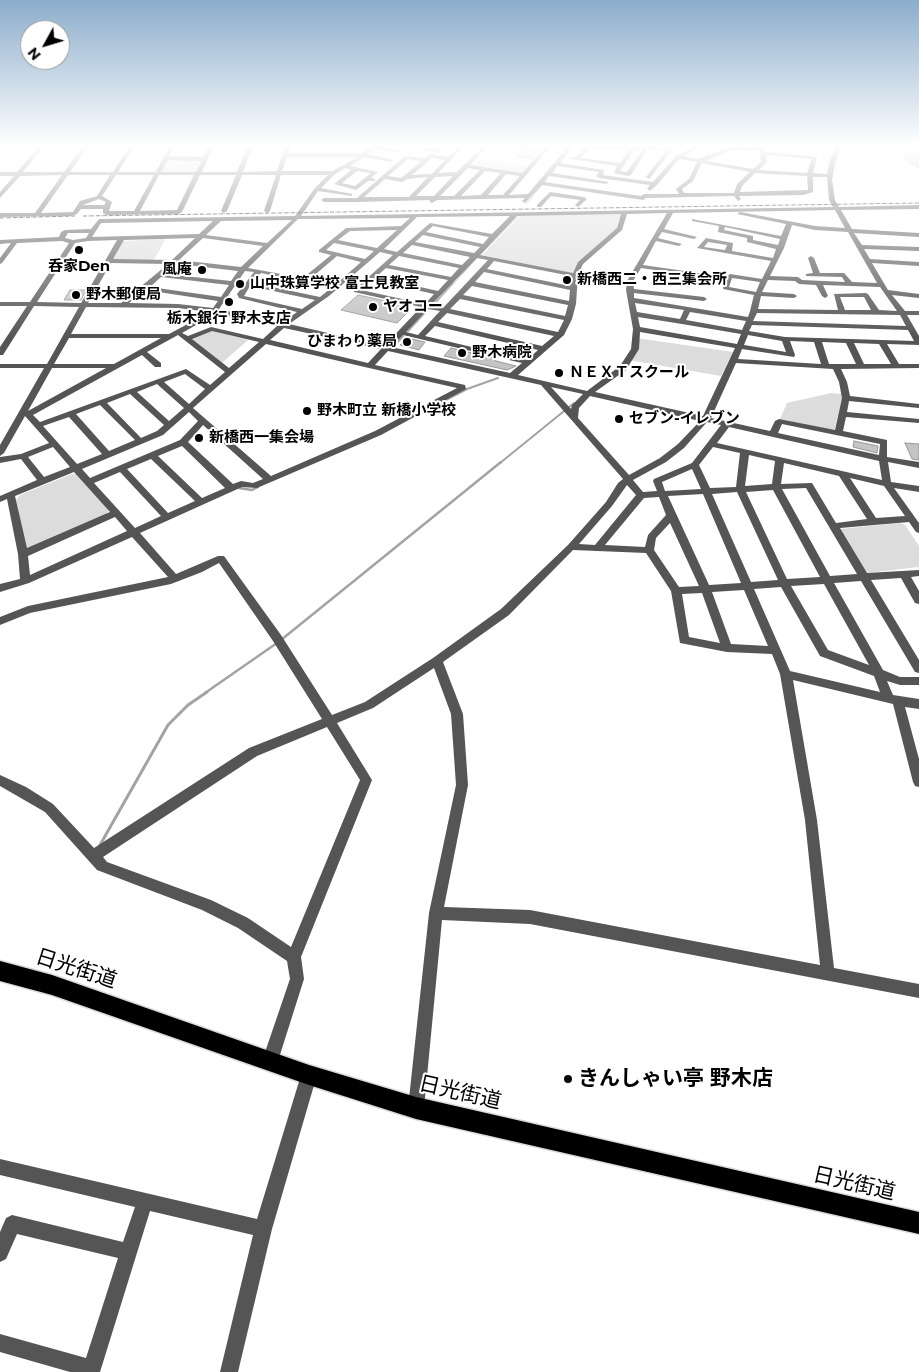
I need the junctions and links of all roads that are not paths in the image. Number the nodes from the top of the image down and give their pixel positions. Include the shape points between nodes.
1 (40, 209) edge
2 (78, 209) edge
3 (106, 209) edge
4 (138, 209) edge
5 (181, 209) edge
6 (361, 209) edge
7 (779, 209) edge
8 (838, 209) edge
9 (301, 210) junction
10 (724, 210) junction
11 (215, 211) dead end
12 (224, 211) joint
13 (233, 211) dead end
14 (242, 211) dead end
15 (267, 211) joint
16 (671, 211) junction
17 (695, 211) junction
18 (179, 212) junction
19 (188, 212) dead end
20 (626, 212) junction
21 (136, 213) junction
22 (515, 214) junction
23 (0, 215) edge
24 (36, 215) junction
25 (480, 215) junction
26 (414, 216) junction
27 (296, 218) junction
28 (219, 219) junction
29 (37, 222) dead end
30 (789, 224) junction
31 (723, 225) junction
32 (372, 228) junction
33 (402, 228) junction
34 (660, 230) junction
35 (67, 231) junction
36 (92, 231) junction
37 (469, 231) junction
38 (852, 232) junction
39 (421, 233) junction
40 (919, 235) edge
41 (202, 236) junction
42 (493, 236) junction
43 (694, 237) dead end
44 (784, 238) junction
45 (62, 239) junction
46 (88, 239) junction
47 (120, 239) junction
48 (360, 240) junction
49 (655, 240) junction
50 (333, 241) junction
51 (0, 242) edge
52 (15, 242) junction
53 (73, 242) junction
54 (410, 243) junction
55 (679, 244) dead end
56 (268, 245) junction
57 (484, 246) junction
58 (861, 247) junction
59 (781, 248) junction
60 (919, 248) edge
61 (379, 250) junction
62 (728, 252) dead end
63 (397, 253) junction
64 (336, 254) junction
65 (475, 255) junction
66 (811, 258) dead end
67 (492, 259) junction
68 (776, 260) junction
69 (109, 261) junction
70 (366, 261) junction
71 (868, 261) junction
72 (0, 262) edge
73 (173, 262) junction
74 (919, 264) edge
75 (384, 266) junction
76 (638, 266) junction
77 (463, 267) junction
78 (243, 269) junction
79 (482, 270) junction
80 (259, 271) junction
81 (160, 275) junction
82 (575, 275) junction
83 (370, 278) junction
84 (818, 279) junction
85 (304, 280) junction
86 (452, 280) junction
87 (764, 280) junction
88 (727, 282) junction
89 (232, 283) junction
90 (469, 283) junction
91 (250, 284) junction
92 (882, 285) junction
93 (336, 287) junction
94 (144, 288) junction
95 (573, 289) junction
96 (629, 290) junction
97 (886, 292) junction
98 (439, 293) junction
99 (758, 294) junction
100 (908, 295) junction
101 (457, 296) junction
102 (825, 296) dead end
103 (919, 296) edge
104 (222, 299) junction
105 (321, 299) junction
106 (704, 299) dead end
107 (630, 300) junction
108 (0, 304) edge
109 (32, 304) junction
110 (84, 304) junction
111 (124, 304) junction
112 (572, 304) junction
113 (427, 306) junction
114 (688, 309) junction
115 (215, 310) junction
116 (445, 310) junction
117 (303, 311) junction
118 (804, 312) junction
119 (829, 312) junction
120 (842, 312) junction
121 (876, 312) junction
122 (902, 312) junction
123 (919, 312) edge
124 (634, 314) junction
125 (751, 318) junction
126 (568, 320) junction
127 (682, 322) junction
128 (433, 323) junction
129 (283, 325) junction
130 (834, 326) junction
131 (911, 328) junction
132 (637, 329) junction
133 (745, 332) junction
134 (402, 333) junction
135 (174, 334) junction
136 (560, 335) junction
137 (64, 336) junction
138 (420, 337) junction
139 (187, 339) junction
140 (785, 339) junction
141 (817, 339) junction
142 (845, 340) junction
143 (264, 341) junction
144 (882, 342) junction
145 (919, 343) edge
146 (739, 345) junction
147 (387, 348) junction
148 (545, 349) junction
149 (142, 351) junction
150 (0, 353) edge
151 (791, 355) junction
152 (733, 361) junction
153 (528, 362) junction
154 (793, 364) junction
155 (158, 365) dead end
156 (0, 366) edge
157 (50, 366) junction
158 (115, 366) junction
159 (370, 366) junction
160 (919, 366) edge
161 (826, 367) junction
162 (836, 367) junction
163 (861, 367) junction
164 (897, 367) junction
165 (229, 372) junction
166 (512, 376) junction
167 (158, 381) junction
168 (544, 384) junction
169 (210, 389) junction
170 (131, 390) junction
171 (589, 393) junction
172 (846, 398) junction
173 (101, 402) junction
174 (919, 406) edge
175 (188, 408) junction
176 (70, 413) junction
177 (25, 414) junction
178 (844, 414) junction
179 (574, 418) junction
180 (706, 419) junction
181 (204, 421) junction
182 (919, 421) edge
183 (39, 425) junction
184 (726, 425) junction
185 (169, 426) junction
186 (838, 433) junction
187 (773, 435) junction
188 (141, 442) junction
189 (183, 442) junction
190 (55, 444) junction
191 (712, 444) junction
192 (745, 451) junction
193 (0, 453) edge
194 (108, 455) junction
195 (152, 455) junction
196 (23, 456) junction
197 (883, 459) junction
198 (0, 460) edge
199 (780, 460) junction
200 (694, 465) junction
201 (919, 465) edge
202 (77, 468) junction
203 (121, 468) junction
204 (842, 473) junction
205 (269, 479) junction
206 (628, 479) junction
207 (43, 482) junction
208 (89, 482) junction
209 (887, 484) junction
210 (776, 487) junction
211 (231, 488) junction
212 (740, 489) junction
213 (919, 489) edge
214 (705, 492) junction
215 (662, 494) junction
216 (641, 496) junction
217 (5, 497) edge
218 (201, 502) junction
219 (116, 513) junction
220 (671, 516) junction
221 (166, 517) junction
222 (912, 519) junction
223 (873, 521) junction
224 (834, 526) junction
225 (919, 530) edge
226 (134, 533) junction
227 (571, 547) junction
228 (597, 549) junction
229 (650, 550) junction
230 (23, 554) junction
231 (919, 573) edge
232 (904, 574) junction
233 (864, 577) junction
234 (174, 578) junction
235 (826, 579) junction
236 (25, 581) junction
237 (784, 583) junction
238 (746, 585) junction
239 (0, 588) edge
240 (705, 588) junction
241 (676, 591) junction
242 (919, 600) edge
243 (0, 621) edge
244 (727, 648) junction
245 (776, 650) junction
246 (438, 661) junction
247 (919, 669) edge
248 (878, 672) junction
249 (786, 674) junction
250 (919, 681) edge
251 (893, 699) junction
252 (919, 704) edge
253 (328, 722) junction
254 (0, 780) edge
255 (919, 782) edge
256 (94, 856) junction
257 (436, 913) junction
258 (294, 957) junction
259 (0, 971) edge
260 (828, 974) junction
261 (919, 991) edge
262 (270, 1062) junction
263 (309, 1075) junction
264 (416, 1108) junction
265 (0, 1167) edge
266 (145, 1201) junction
267 (919, 1223) edge
268 (262, 1229) junction
269 (128, 1252) junction
270 (0, 1253) edge
271 (0, 1343) edge
272 (229, 1372) edge

1 - 24 street
2 - 24 street via 73,214
3 - 21 street via 106,213
4 - 21 street
5 - 18 street
6 - 9 street
7 - 10 street
8 - 38 street
9 - 15 street
9 - 27 street
10 - 17 street
10 - 30 street
11 - 12 street
12 - 13 street
14 - 15 street
16 - 17 street
16 - 20 street
16 - 34 street
17 - 31 street via 693,223
18 - 19 street
18 - 21 street
20 - 22 street
20 - 82 street via 620,229 584,258
22 - 25 street
22 - 42 street
23 - 24 street
25 - 26 street
25 - 37 street
26 - 27 street
26 - 33 street
27 - 28 street
27 - 56 street
28 - 36 street via 99,222
28 - 41 street
29 - 35 street via 68,222
30 - 38 street
30 - 44 street
31 - 44 street
31 - 59 street via 720,231 751,236 749,241
32 - 33 street
32 - 48 street
32 - 50 street via 348,229
33 - 61 street
34 - 43 street
34 - 49 street
35 - 36 street
35 - 45 street
36 - 46 street
37 - 39 street via 432,224
37 - 42 street
38 - 40 street
38 - 58 street
39 - 54 street
39 - 57 street
41 - 47 street
41 - 56 street
41 - 73 street
42 - 57 street
44 - 59 street
45 - 52 street
45 - 53 street
46 - 47 street
46 - 53 street
47 - 69 street
48 - 50 street
48 - 61 street
49 - 55 street
49 - 76 street
50 - 64 street via 321,251
51 - 52 street
52 - 72 street
53 - 109 street
54 - 63 street
54 - 65 street
56 - 78 street
57 - 65 street
58 - 60 street
58 - 71 street
59 - 68 street
61 - 63 street
61 - 70 street
62 - 68 street
63 - 75 street
63 - 77 street
64 - 70 street
64 - 85 street
65 - 67 street
65 - 77 street
66 - 84 street
67 - 79 street
67 - 82 street
68 - 87 street
69 - 73 street
69 - 110 street
70 - 93 street
71 - 74 street
71 - 92 street
73 - 78 street
73 - 81 street
75 - 83 street
75 - 86 street
76 - 88 street
76 - 96 street
77 - 86 street
78 - 80 street
78 - 89 street
79 - 90 street
79 - 95 street
80 - 85 street
80 - 91 street
81 - 89 street
81 - 94 street
82 - 95 street
83 - 98 street
83 - 113 street via 356,291
84 - 87 street via 799,282 798,279
84 - 92 street
84 - 102 street
85 - 93 street
86 - 98 street
87 - 88 street via 730,276
87 - 99 street
88 - 99 street via 725,288 732,292
89 - 104 street
90 - 101 street
90 - 112 street
91 - 105 street
91 - 117 street via 241,296
92 - 97 street
93 - 105 street
94 - 104 street
94 - 111 street
95 - 112 street
96 - 106 street
96 - 107 street
97 - 100 street
97 - 122 street
98 - 113 street
99 - 118 street via 793,294
99 - 125 street
100 - 103 street
100 - 123 street
101 - 116 street
101 - 126 street
104 - 115 street
105 - 117 street
107 - 114 street
107 - 124 street
108 - 109 street
109 - 110 street
109 - 150 street
110 - 111 street
110 - 137 street
111 - 115 street
112 - 126 street
113 - 116 street
113 - 134 street
114 - 125 street
114 - 127 street
115 - 129 street
115 - 135 street
116 - 128 street
116 - 136 street
117 - 129 street
118 - 119 street
118 - 125 street
119 - 120 street
119 - 130 street
120 - 121 street
120 - 121 street via 836,295 866,295
121 - 122 street
122 - 123 street
122 - 131 street
124 - 127 street
124 - 132 street
125 - 130 street
125 - 133 street
126 - 136 street
127 - 133 street
128 - 138 street
128 - 148 street
129 - 143 street
129 - 147 street
130 - 131 street
130 - 142 street
131 - 145 street
132 - 146 street
132 - 171 street via 635,349 623,368
133 - 140 street
133 - 146 street
134 - 138 street
134 - 147 street
135 - 137 street
135 - 139 street
135 - 149 street
136 - 148 street
137 - 157 street
138 - 153 street
139 - 143 street via 211,329
139 - 165 street
140 - 141 street
140 - 151 street
141 - 142 street
141 - 161 street
142 - 144 street
142 - 163 street
143 - 159 street
143 - 165 street
144 - 145 street
144 - 164 street
146 - 151 street
146 - 152 street
147 - 159 street
147 - 166 street
148 - 153 street
149 - 155 street
149 - 158 street
151 - 154 street
152 - 154 street
152 - 180 street
153 - 166 street
154 - 161 street
156 - 157 street
157 - 158 street
157 - 177 street
158 - 177 street
159 - 205 street via 462,389 378,433
160 - 164 street
161 - 162 street
162 - 163 street
162 - 172 street via 844,382
163 - 164 street
165 - 169 street
166 - 168 street
167 - 169 street via 186,371
167 - 170 street
167 - 175 street
168 - 171 street
168 - 179 street
169 - 175 street
170 - 173 street
170 - 185 street
171 - 179 street via 574,407
171 - 180 street
172 - 174 street
172 - 178 street
173 - 176 street
173 - 188 street
175 - 181 street
175 - 185 street
176 - 183 street
176 - 194 street
177 - 183 street
177 - 193 street
178 - 182 street
178 - 186 street
179 - 206 street
180 - 184 street
180 - 206 street via 682,446 664,460
181 - 189 street
181 - 205 street
183 - 190 street
184 - 187 street
184 - 191 street
185 - 188 street
186 - 187 street via 780,421
186 - 197 street via 884,442
187 - 197 street
188 - 194 street
189 - 195 street
189 - 211 street
190 - 196 street
190 - 202 street
191 - 192 street
191 - 200 street
192 - 199 street
192 - 212 street
194 - 202 street
195 - 203 street
195 - 218 street
196 - 198 street
196 - 207 street
197 - 201 street
197 - 209 street
199 - 204 street
199 - 210 street
200 - 214 street
200 - 215 street via 657,481
202 - 207 street
202 - 208 street
203 - 208 street
203 - 221 street
204 - 209 street
204 - 223 street
205 - 211 street via 254,486 243,483
206 - 216 street
206 - 227 street
207 - 217 street
208 - 219 street
209 - 213 street
209 - 222 street
210 - 212 street
210 - 224 street via 809,485
210 - 235 street
211 - 218 street
212 - 214 street
212 - 237 street
214 - 215 street
214 - 238 street
215 - 216 street
215 - 220 street
216 - 228 street
217 - 230 street via 12,499
218 - 221 street
219 - 226 street
219 - 230 street
220 - 229 street via 651,537
220 - 240 street
221 - 226 street
222 - 223 street
222 - 225 street
223 - 224 street
224 - 233 street
226 - 234 street
226 - 236 street
227 - 228 street
227 - 246 street via 505,612
228 - 229 street
229 - 241 street
230 - 236 street
231 - 232 street
232 - 233 street
232 - 242 street
233 - 235 street
233 - 247 street
234 - 243 street via 28,610
234 - 253 street via 222,558 277,638
235 - 237 street
235 - 248 street
236 - 239 street
237 - 238 street
237 - 248 street via 824,653
238 - 240 street
238 - 245 street
240 - 241 street
240 - 244 street
241 - 244 street via 684,640
244 - 245 street
245 - 249 street
246 - 253 street via 369,705
246 - 257 street via 457,714 462,785
248 - 250 street via 900,681
248 - 251 street
249 - 251 street
249 - 260 street via 811,820
251 - 252 street
251 - 255 street
253 - 256 street via 253,752
253 - 258 street via 366,780
254 - 256 street via 49,808
256 - 258 street via 102,866 206,905 243,923
257 - 260 street via 530,918
257 - 264 street
258 - 262 street via 297,979
259 - 262 highway, 日光街道 via 52,985
260 - 261 street
262 - 263 highway, 日光街道
263 - 264 highway, 日光街道
263 - 268 street
264 - 267 highway, 日光街道
265 - 266 street
266 - 268 street
266 - 269 street
268 - 272 street
269 - 270 street via 12,1224
269 - 271 street via 92,1368

